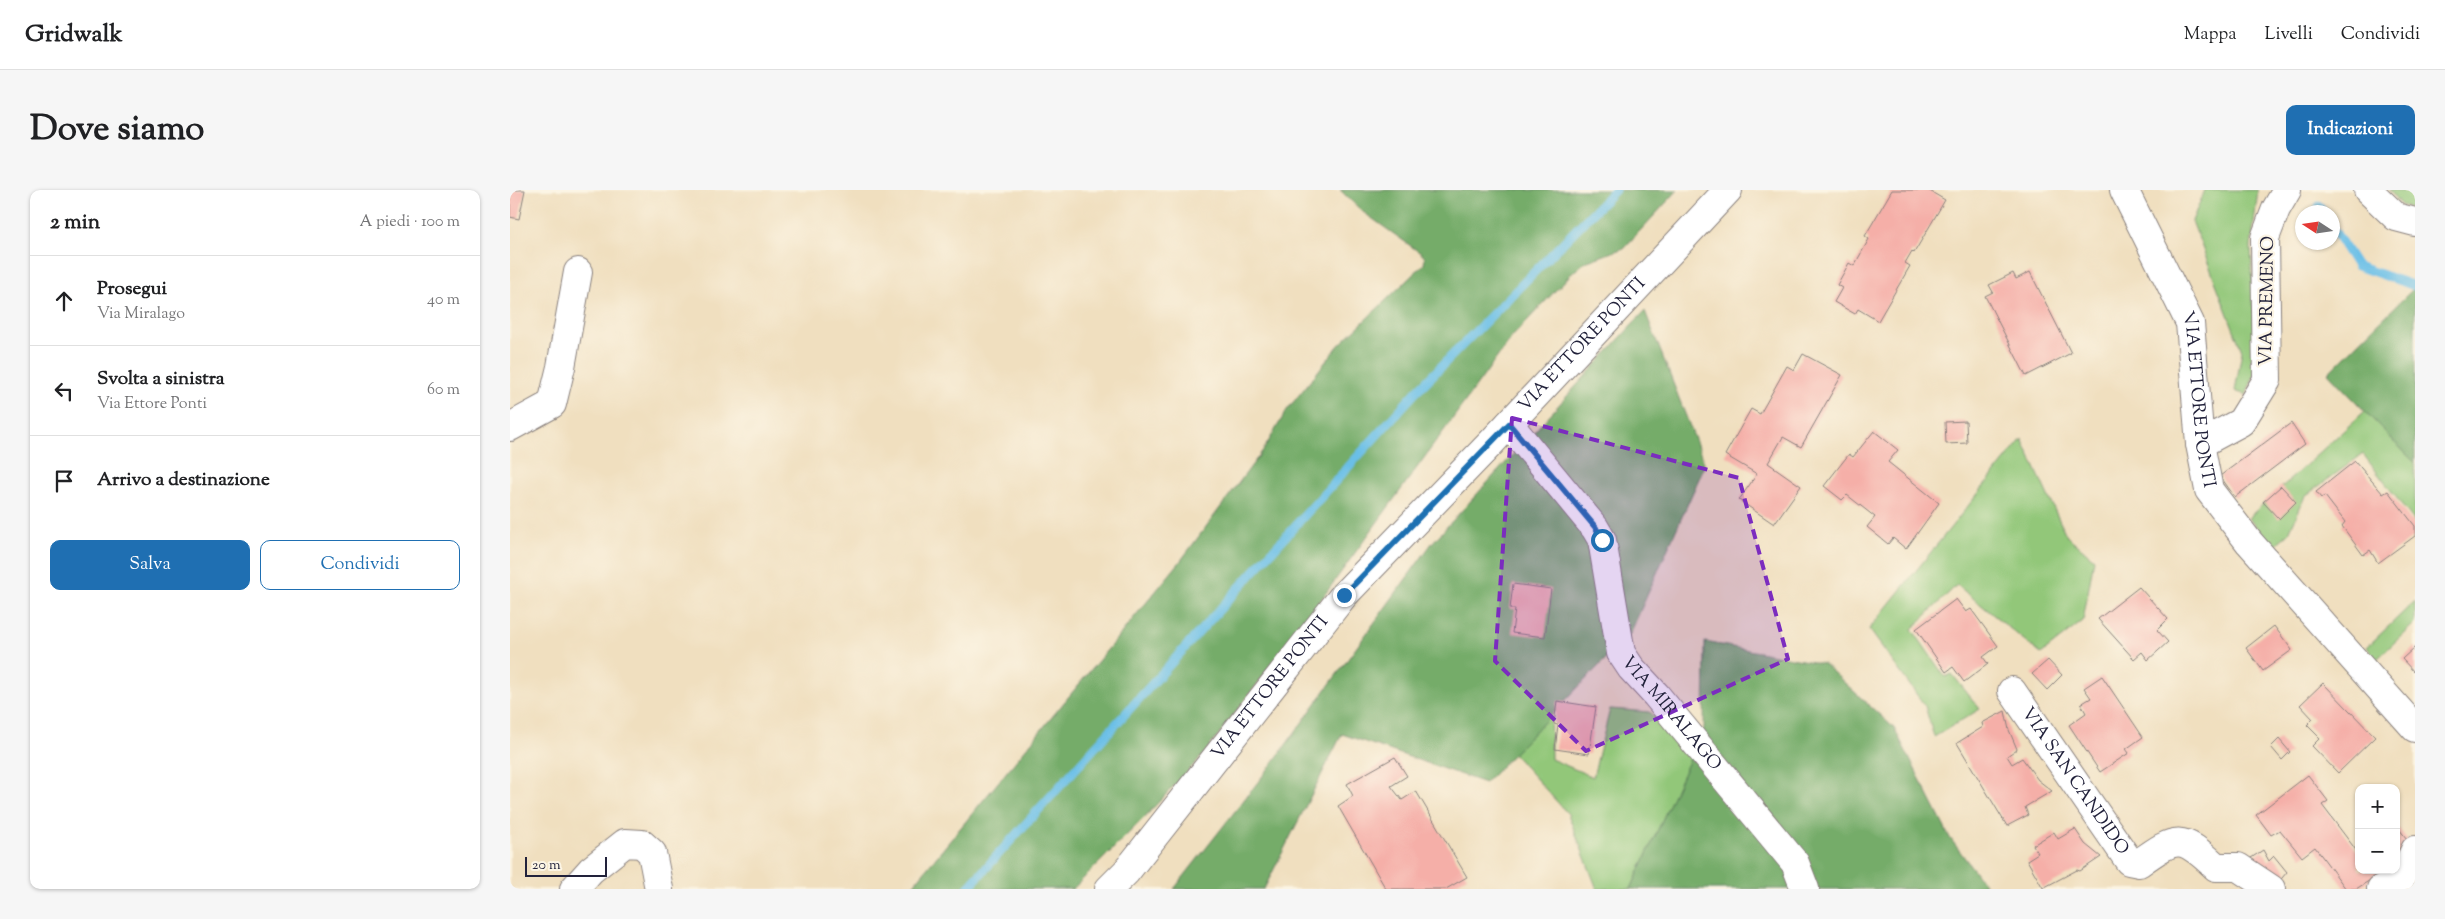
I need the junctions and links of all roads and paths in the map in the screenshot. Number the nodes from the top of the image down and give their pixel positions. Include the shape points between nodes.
1 (1728, 190) edge
2 (2124, 190) edge
3 (2287, 190) edge
4 (2368, 190) edge
5 (2415, 222) edge
6 (578, 272) dead end
7 (1509, 424) junction
8 (510, 427) edge
9 (2200, 444) junction
10 (2012, 691) dead end
11 (2415, 728) edge
12 (2415, 850) edge
13 (574, 889) edge
14 (659, 889) edge
15 (1109, 889) edge
16 (1805, 889) edge
17 (2271, 889) edge
18 (2380, 889) edge

1 - 7 street, VIA ETTORE PONTI
2 - 9 street, VIA ETTORE PONTI via 2190,323
3 - 9 street, VIA PREMENO via 2265,238 2267,380 2241,422
4 - 5 street via 2396,217
6 - 8 street via 562,367 552,404
7 - 15 street, VIA ETTORE PONTI via 1344,595 1126,872
7 - 16 street, VIA MIRALAGO via 1596,528 1602,540 1620,653 1795,863
9 - 11 street, VIA ETTORE PONTI via 2209,490 2249,542
10 - 17 street, VIA SAN CANDIDO via 2129,861 2139,863 2163,846 2178,842 2193,845 2216,867 2238,867
12 - 18 street via 2401,879
13 - 14 street via 625,843 642,844 652,853

